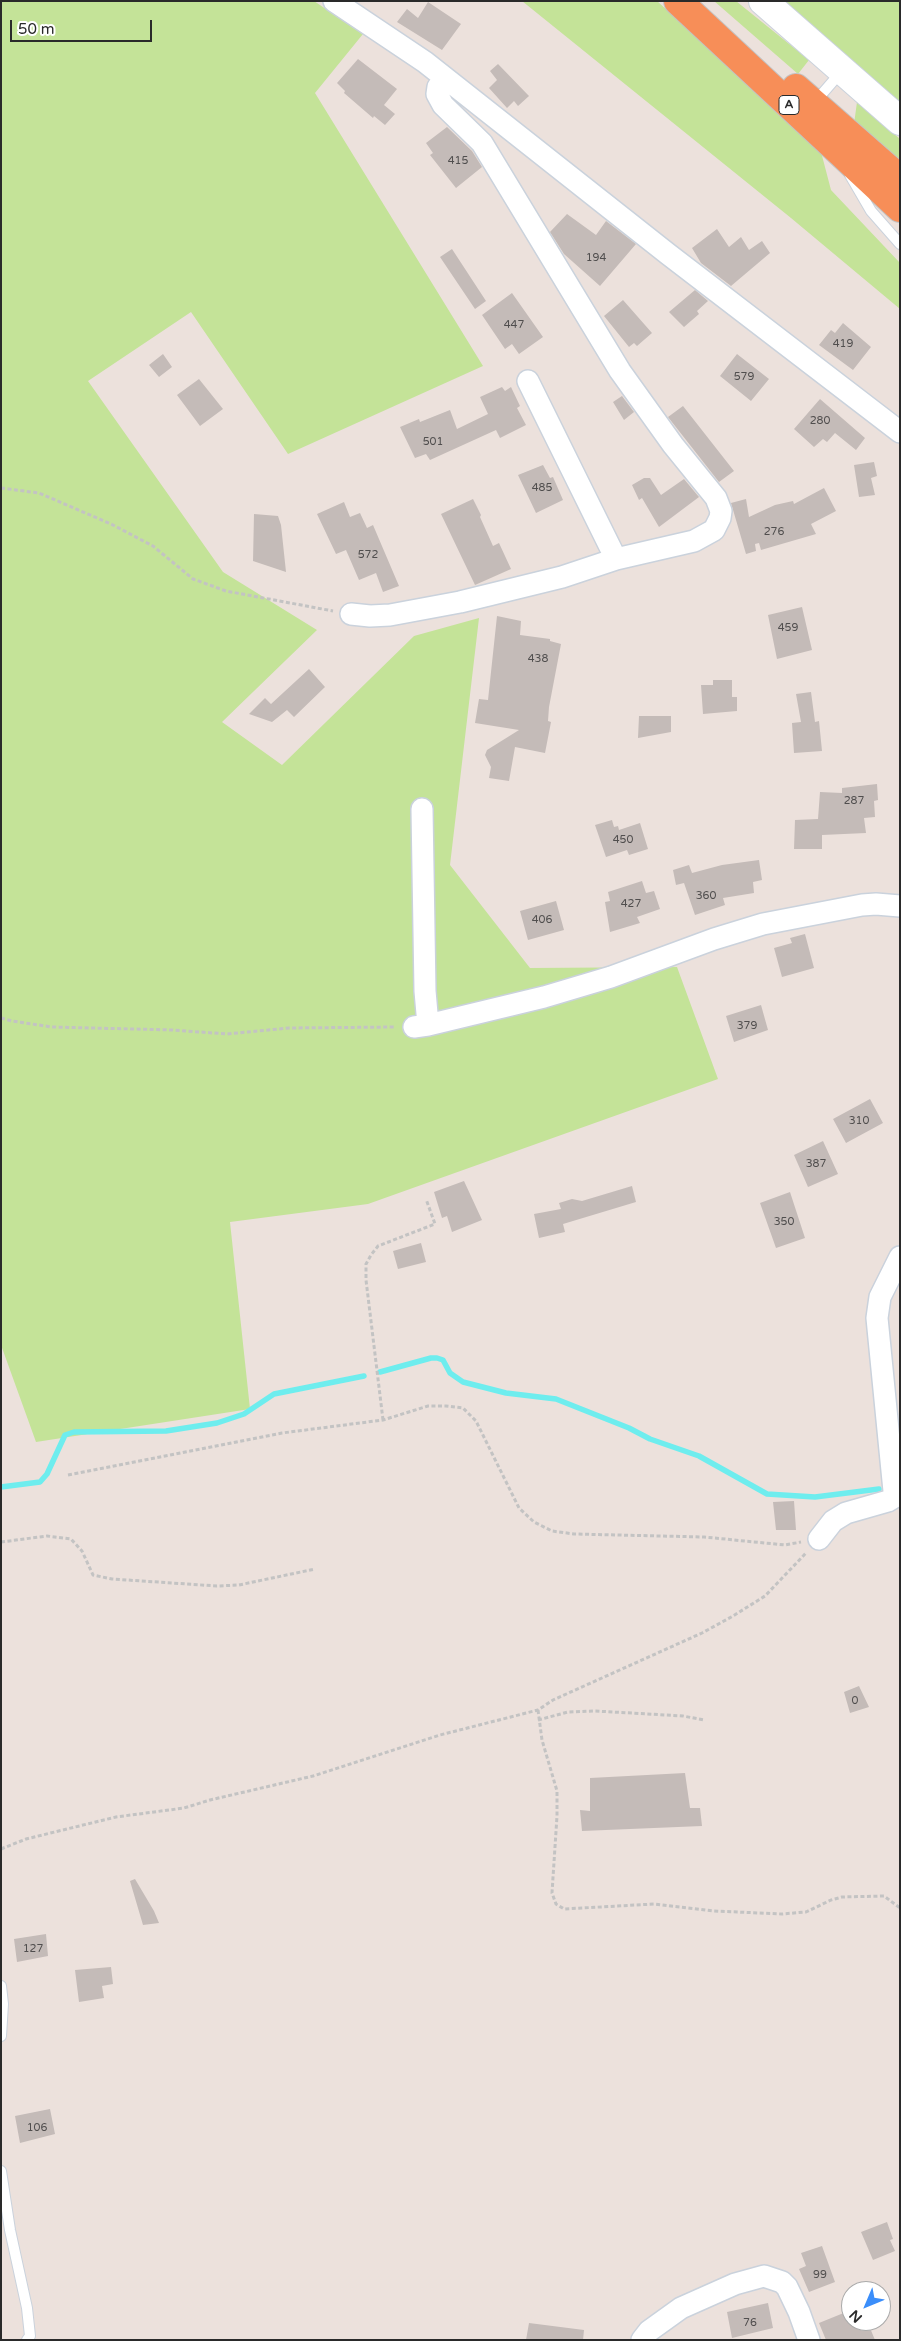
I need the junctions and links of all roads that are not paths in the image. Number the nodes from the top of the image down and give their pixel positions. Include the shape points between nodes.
1 (334, 1) edge
2 (678, 1) edge
3 (696, 1) edge
4 (763, 1) edge
5 (842, 71) junction
6 (445, 78) junction
7 (814, 103) junction
8 (900, 121) edge
9 (834, 148) junction
10 (900, 178) edge
11 (900, 208) edge
12 (900, 244) edge
13 (528, 381) dead end
14 (900, 432) edge
15 (616, 559) junction
16 (350, 614) road end
17 (422, 809) dead end
18 (900, 906) edge
19 (900, 1257) edge
20 (896, 1497) edge
21 (819, 1539) road end
22 (1, 1986) edge
23 (1, 2036) edge
24 (1, 2171) edge
25 (27, 2340) edge
26 (642, 2340) edge
27 (809, 2340) edge

1 - 6 street
2 - 9 highway, A
3 - 7 highway
4 - 5 main road
5 - 7 lane
5 - 8 main road
6 - 14 street via 789,349
6 - 15 street via 437,94 443,105 482,143 620,371 719,504 718,525 707,535
7 - 10 highway
9 - 11 highway, A
9 - 12 lane via 871,210
13 - 15 street
15 - 16 street via 562,577 460,602 390,615
17 - 18 street via 425,991 421,1026 544,997 764,924 862,905
19 - 20 street via 880,1296 877,1318
20 - 21 street via 846,1513 833,1521
22 - 23 lane
24 - 25 lane via 27,2308 30,2336
26 - 27 street via 649,2331 681,2308 735,2284 764,2276 782,2282 786,2287

